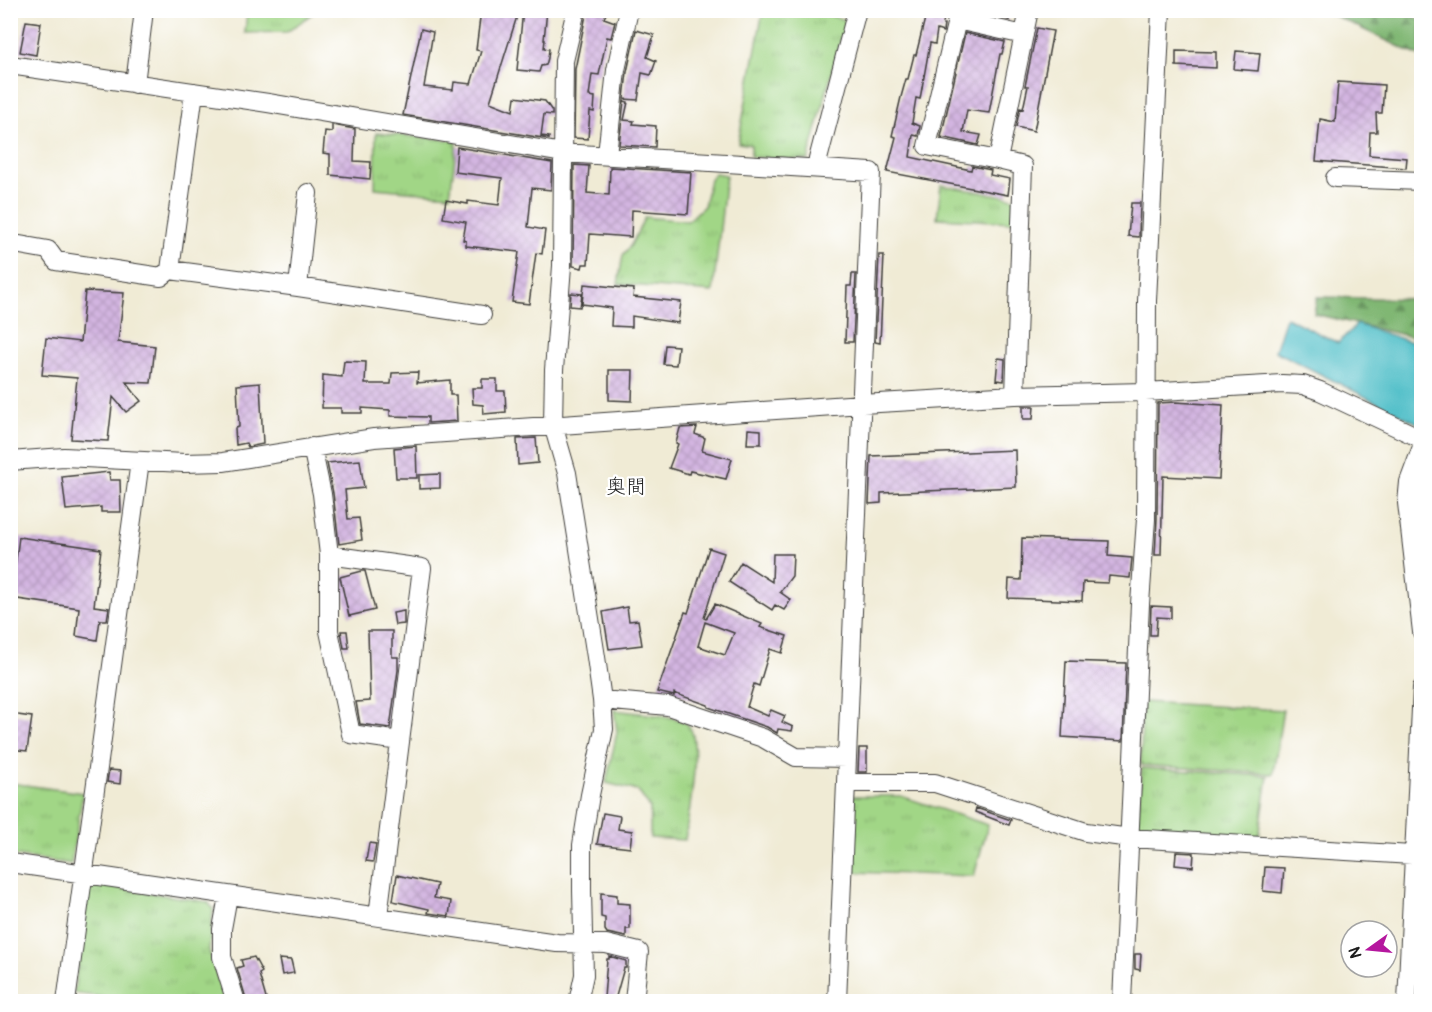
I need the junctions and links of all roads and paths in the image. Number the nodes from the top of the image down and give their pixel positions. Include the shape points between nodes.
1 (144, 10) edge
2 (576, 10) edge
3 (629, 10) edge
4 (857, 10) edge
5 (1029, 10) edge
6 (1161, 10) edge
7 (1024, 35) junction
8 (10, 65) edge
9 (135, 84) junction
10 (195, 92) junction
11 (563, 153) junction
12 (607, 155) junction
13 (998, 160) junction
14 (816, 167) junction
15 (1335, 178) dead end
16 (1422, 181) edge
17 (308, 193) dead end
18 (20, 245) dead end
19 (170, 270) junction
20 (298, 287) junction
21 (482, 315) dead end
22 (1146, 392) junction
23 (1014, 395) junction
24 (862, 404) junction
25 (553, 425) junction
26 (1422, 439) edge
27 (312, 447) junction
28 (1422, 447) edge
29 (10, 461) edge
30 (140, 461) junction
31 (329, 555) junction
32 (1422, 632) edge
33 (1422, 688) edge
34 (602, 700) junction
35 (400, 741) junction
36 (847, 758) junction
37 (846, 783) junction
38 (1130, 838) junction
39 (1412, 855) junction
40 (10, 863) edge
41 (85, 873) junction
42 (1417, 892) edge
43 (228, 896) junction
44 (378, 916) junction
45 (582, 943) junction
46 (66, 1002) edge
47 (236, 1002) edge
48 (578, 1002) edge
49 (634, 1002) edge
50 (837, 1002) edge
51 (1122, 1002) edge
52 (1407, 1002) edge

1 - 9 street
2 - 11 street via 564,61
3 - 12 street via 616,70
4 - 14 street
5 - 7 street
6 - 22 street
7 - 13 street
7 - 13 street via 957,20 927,146
8 - 9 street
9 - 10 street
10 - 11 street
10 - 19 street
11 - 12 street
11 - 25 street via 562,266
12 - 14 street
13 - 23 street via 1023,166
14 - 24 street via 871,172
15 - 16 street
17 - 20 street
18 - 19 street via 48,250 56,261 161,277
19 - 20 street
20 - 21 street
22 - 23 street
22 - 26 street via 1303,385
22 - 38 street via 1146,519
23 - 24 street
24 - 25 street
24 - 36 street
25 - 27 street via 374,438
25 - 34 street via 567,473
27 - 30 street via 223,462
27 - 31 street
28 - 32 street via 1409,482 1407,503
29 - 30 street via 64,457
30 - 41 street
31 - 35 street via 329,631 351,734
31 - 35 street via 422,568
33 - 39 street
34 - 36 street via 668,706 763,738 796,757
34 - 45 street via 604,729 582,845
35 - 44 street
36 - 37 street
37 - 38 street via 935,783 1086,832
37 - 50 street
38 - 39 street
38 - 51 street
39 - 42 street
40 - 41 street
41 - 43 street
41 - 46 street
42 - 52 street
43 - 44 street
43 - 47 street via 222,957
44 - 45 street via 557,943
45 - 48 street via 584,975
45 - 49 street via 639,952

